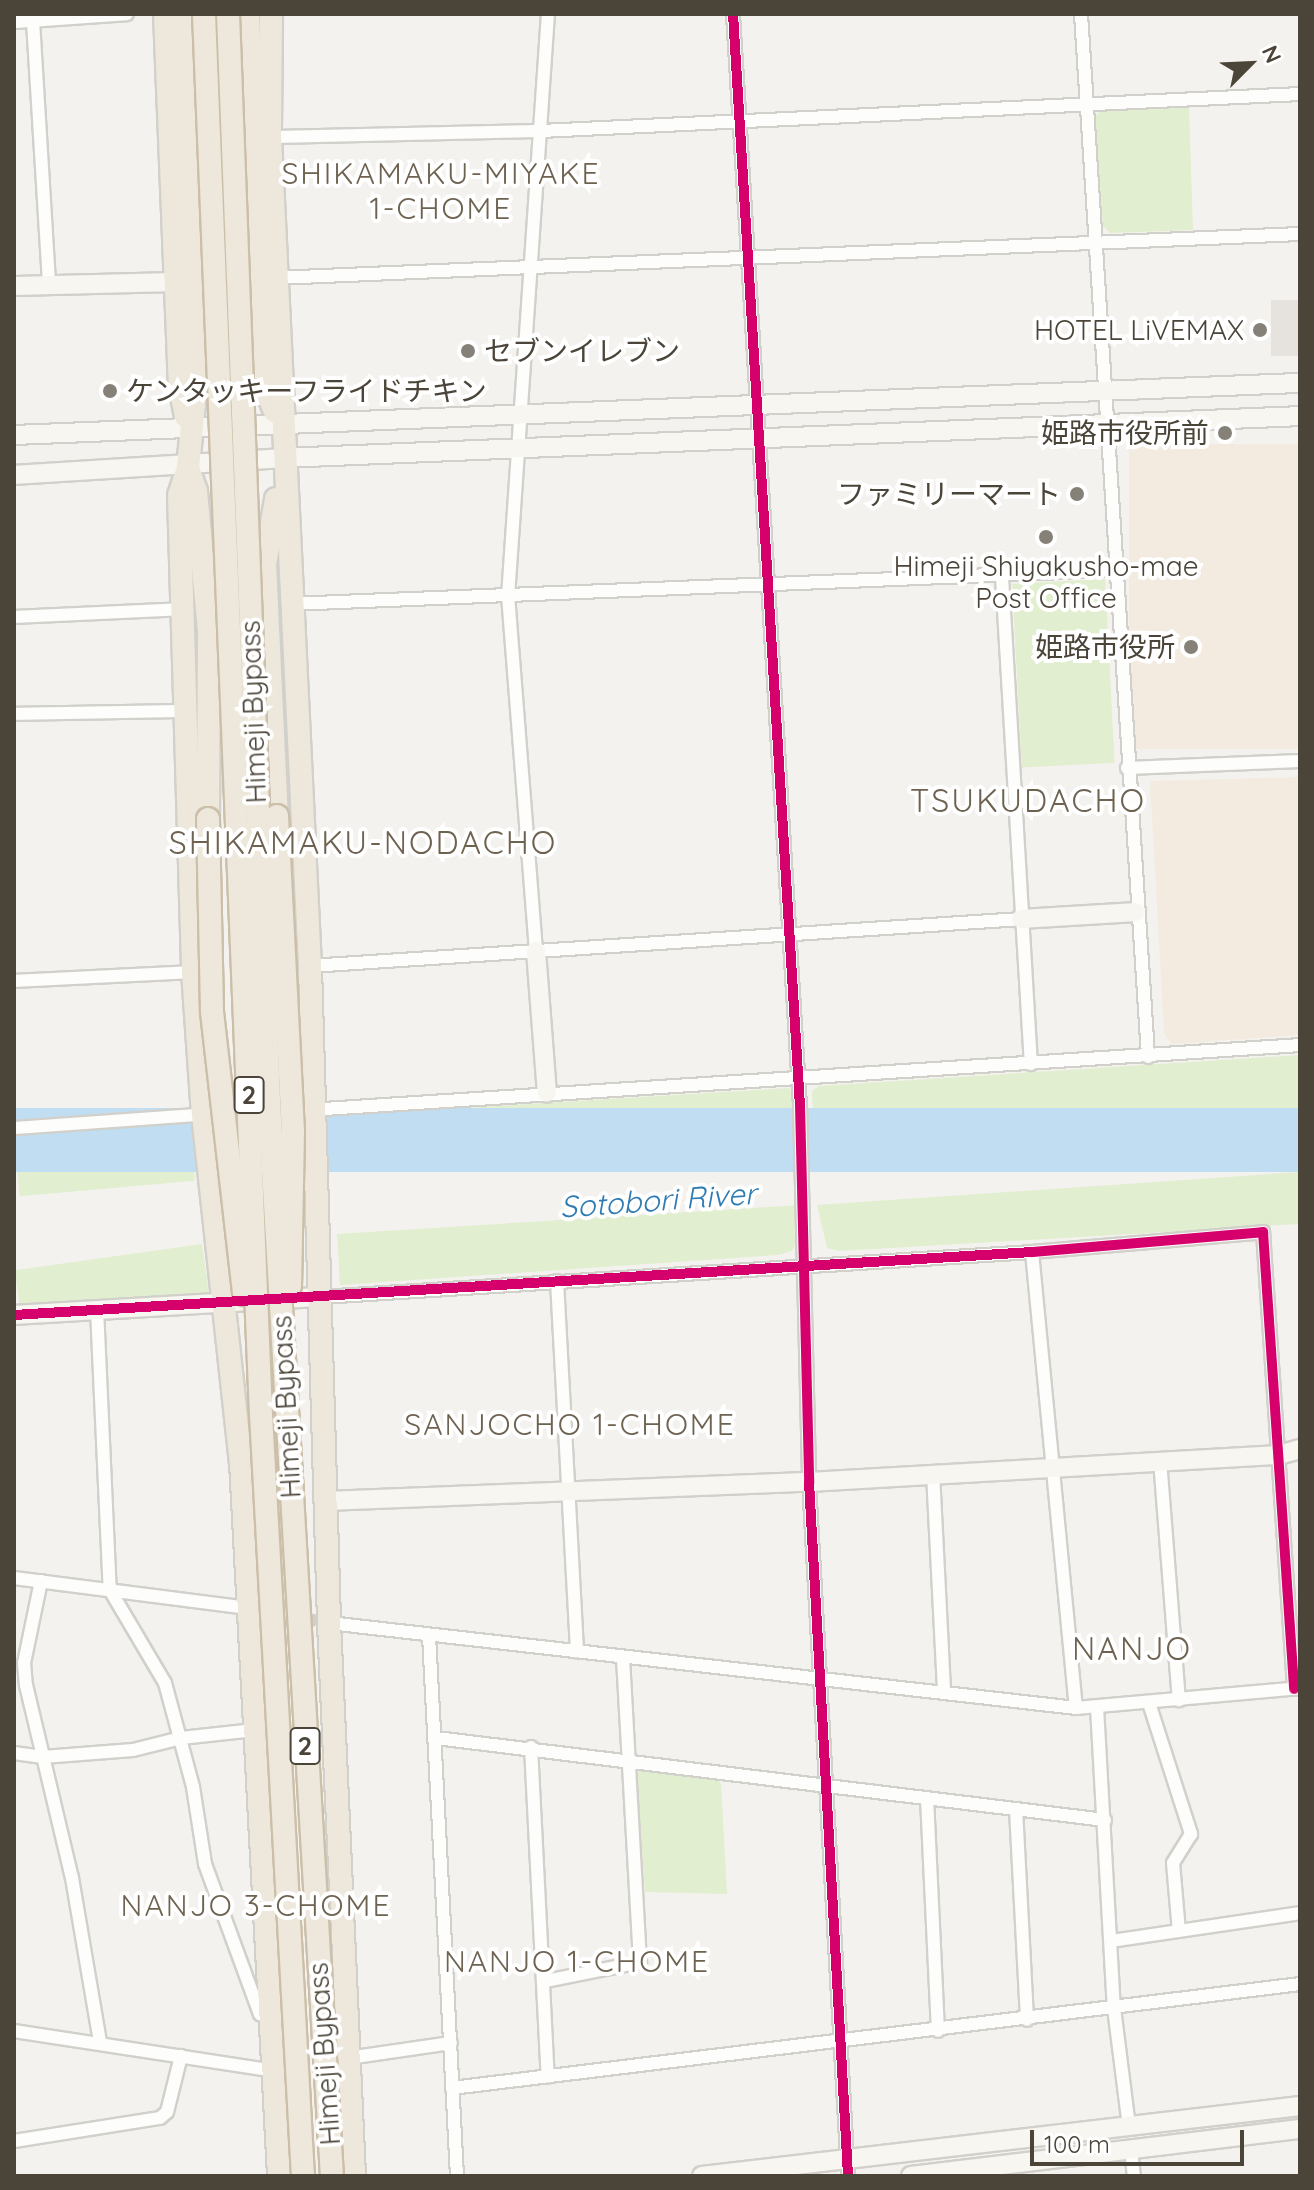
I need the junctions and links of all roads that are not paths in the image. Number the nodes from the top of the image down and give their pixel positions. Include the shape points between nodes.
1 (127, 14) edge
2 (165, 14) edge
3 (184, 14) edge
4 (204, 14) edge
5 (228, 14) edge
6 (248, 14) edge
7 (271, 14) edge
8 (548, 14) edge
9 (733, 14) edge
10 (1081, 14) edge
11 (33, 21) junction
12 (14, 22) edge
13 (1300, 94) edge
14 (1086, 103) junction
15 (740, 120) junction
16 (541, 131) junction
17 (270, 137) junction
18 (1300, 234) edge
19 (1093, 244) junction
20 (748, 260) junction
21 (533, 267) junction
22 (276, 278) junction
23 (176, 282) junction
24 (49, 283) junction
25 (14, 286) edge
26 (1300, 383) edge
27 (1103, 391) junction
28 (755, 405) junction
29 (524, 415) junction
30 (1300, 416) edge
31 (1106, 424) junction
32 (282, 427) junction
33 (188, 429) junction
34 (14, 435) edge
35 (756, 439) junction
36 (521, 449) junction
37 (283, 458) junction
38 (188, 468) junction
39 (14, 475) edge
40 (1114, 570) junction
41 (1002, 577) junction
42 (766, 584) junction
43 (508, 597) junction
44 (291, 604) junction
45 (185, 609) junction
46 (14, 617) edge
47 (189, 711) junction
48 (14, 714) edge
49 (1300, 761) edge
50 (1127, 768) junction
51 (1136, 912) junction
52 (1021, 919) junction
53 (788, 936) junction
54 (536, 951) junction
55 (310, 966) junction
56 (193, 972) junction
57 (14, 981) edge
58 (1300, 1045) edge
59 (1148, 1057) junction
60 (1031, 1064) junction
61 (796, 1078) junction
62 (547, 1093) junction
63 (312, 1110) junction
64 (204, 1124) junction
65 (14, 1128) edge
66 (1032, 1252) junction
67 (801, 1267) junction
68 (557, 1281) junction
69 (321, 1297) junction
70 (226, 1301) junction
71 (97, 1309) junction
72 (14, 1315) edge
73 (281, 1317) junction
74 (261, 1414) junction
75 (1300, 1449) edge
76 (1279, 1455) junction
77 (1160, 1460) junction
78 (1049, 1465) junction
79 (933, 1473) junction
80 (809, 1482) junction
81 (570, 1492) junction
82 (329, 1501) junction
83 (14, 1578) edge
84 (41, 1581) junction
85 (110, 1590) junction
86 (248, 1608) junction
87 (329, 1623) junction
88 (429, 1635) junction
89 (577, 1651) junction
90 (623, 1657) junction
91 (821, 1677) junction
92 (1297, 1689) edge
93 (944, 1692) junction
94 (1179, 1700) junction
95 (1149, 1703) junction
96 (1097, 1707) junction
97 (1076, 1708) junction
98 (255, 1730) junction
99 (181, 1738) junction
100 (436, 1738) junction
101 (531, 1747) junction
102 (14, 1753) edge
103 (43, 1757) junction
104 (628, 1759) junction
105 (825, 1785) junction
106 (927, 1798) junction
107 (1016, 1809) junction
108 (1105, 1820) junction
109 (1300, 1913) edge
110 (1179, 1931) junction
111 (1111, 1941) junction
112 (546, 1981) junction
113 (1300, 1984) edge
114 (1114, 2008) junction
115 (272, 2016) junction
116 (1027, 2020) junction
117 (14, 2031) edge
118 (938, 2031) junction
119 (100, 2041) junction
120 (451, 2043) junction
121 (841, 2043) junction
122 (181, 2056) junction
123 (348, 2058) junction
124 (276, 2071) junction
125 (548, 2077) junction
126 (452, 2088) junction
127 (1300, 2106) edge
128 (1129, 2126) junction
129 (1300, 2129) edge
130 (14, 2141) edge
131 (1131, 2149) junction
132 (848, 2167) edge
133 (279, 2176) edge
134 (303, 2176) edge
135 (332, 2176) edge
136 (354, 2176) edge
137 (457, 2176) edge
138 (702, 2176) edge
139 (911, 2176) edge
140 (1134, 2176) edge

1 - 11 street
2 - 23 highway
3 - 33 highway via 196,383
4 - 74 highway, Himeji Bypass / 2, bridge
5 - 73 highway, Himeji Bypass / 2, bridge
6 - 32 highway via 261,377
7 - 17 highway
8 - 16 street
9 - 15 street
10 - 14 street
11 - 12 street
11 - 24 street
13 - 14 street
14 - 15 street
14 - 19 street
15 - 16 street
15 - 20 street
16 - 17 street
16 - 21 street
17 - 22 highway
18 - 19 street
19 - 20 street
19 - 27 street
20 - 21 street
20 - 28 street
21 - 22 street
21 - 29 street
22 - 32 highway
23 - 24 street
23 - 33 highway via 180,386
24 - 25 street
26 - 27 street
27 - 28 street
27 - 31 street
28 - 29 street
28 - 35 street
29 - 32 street
29 - 36 street
30 - 31 street
31 - 35 street
31 - 40 street
32 - 33 street
32 - 37 highway
33 - 34 street
33 - 38 highway
35 - 36 street
35 - 42 street
36 - 37 street
36 - 43 street
37 - 38 street
37 - 44 highway
37 - 73 highway, bridge via 265,564 293,1148 294,1276
38 - 39 street
38 - 45 highway via 179,495
38 - 74 highway, bridge via 196,491 209,631 212,1012 230,1193
40 - 41 street
40 - 50 street
41 - 42 street
41 - 52 street
42 - 43 street
42 - 53 street
43 - 44 street
43 - 54 street
44 - 55 highway
45 - 46 street
45 - 47 highway
47 - 48 street
47 - 56 highway
49 - 50 street
50 - 51 street
51 - 52 street
51 - 59 street
52 - 53 street
52 - 60 street
53 - 54 street
53 - 61 street
54 - 55 street
54 - 62 street
55 - 63 highway
56 - 57 street
56 - 64 highway
58 - 59 street
59 - 60 street
60 - 61 street
61 - 62 street
61 - 67 street via 807,1245
62 - 63 street
63 - 64 street
63 - 69 highway
64 - 65 street
64 - 70 highway
66 - 67 street
66 - 76 street via 1263,1232
66 - 78 street
67 - 68 street
67 - 80 street
68 - 69 street
68 - 81 street
69 - 70 street
69 - 82 highway
70 - 71 street
70 - 86 highway
71 - 72 street
71 - 85 street
73 - 135 highway, Himeji Bypass / 2, bridge
74 - 134 highway, Himeji Bypass / 2, bridge
75 - 76 street
76 - 77 street
76 - 92 street
77 - 78 street
77 - 94 street
78 - 79 street
78 - 97 street
79 - 80 street
79 - 93 street
80 - 81 street
80 - 91 street
81 - 82 street
81 - 89 street
82 - 87 highway
83 - 84 street
84 - 85 street
84 - 103 street via 24,1663
85 - 86 street
85 - 99 street via 165,1683
86 - 98 highway
87 - 88 street
87 - 123 highway
88 - 89 street
88 - 100 street
89 - 90 street
90 - 91 street
90 - 104 street
91 - 93 street
91 - 105 street
92 - 94 street
93 - 97 street
94 - 95 street
95 - 96 street
95 - 110 street via 1191,1834 1173,1863
96 - 97 street
96 - 108 street
98 - 99 street
98 - 115 highway
99 - 103 street via 133,1750
99 - 115 street via 205,1864 260,2014
100 - 101 street
100 - 120 street
101 - 104 street
101 - 112 street
102 - 103 street
103 - 119 street via 94,1983
104 - 105 street
104 - 112 street via 640,1962
105 - 106 street
105 - 121 street
106 - 107 street
106 - 118 street
107 - 108 street
107 - 116 street
108 - 111 street
109 - 110 street
110 - 111 street
111 - 114 street
112 - 125 street
113 - 114 street
114 - 116 street
114 - 128 street
115 - 124 highway
116 - 118 street
117 - 119 street
118 - 121 street
119 - 122 street
120 - 123 street
120 - 126 street
121 - 125 street
121 - 132 street
122 - 124 street
122 - 130 street via 167,2112 160,2118
123 - 136 highway
124 - 133 highway
125 - 126 street
126 - 137 street
127 - 128 street
128 - 132 street
129 - 131 street
131 - 139 street
131 - 140 street
132 - 138 street

